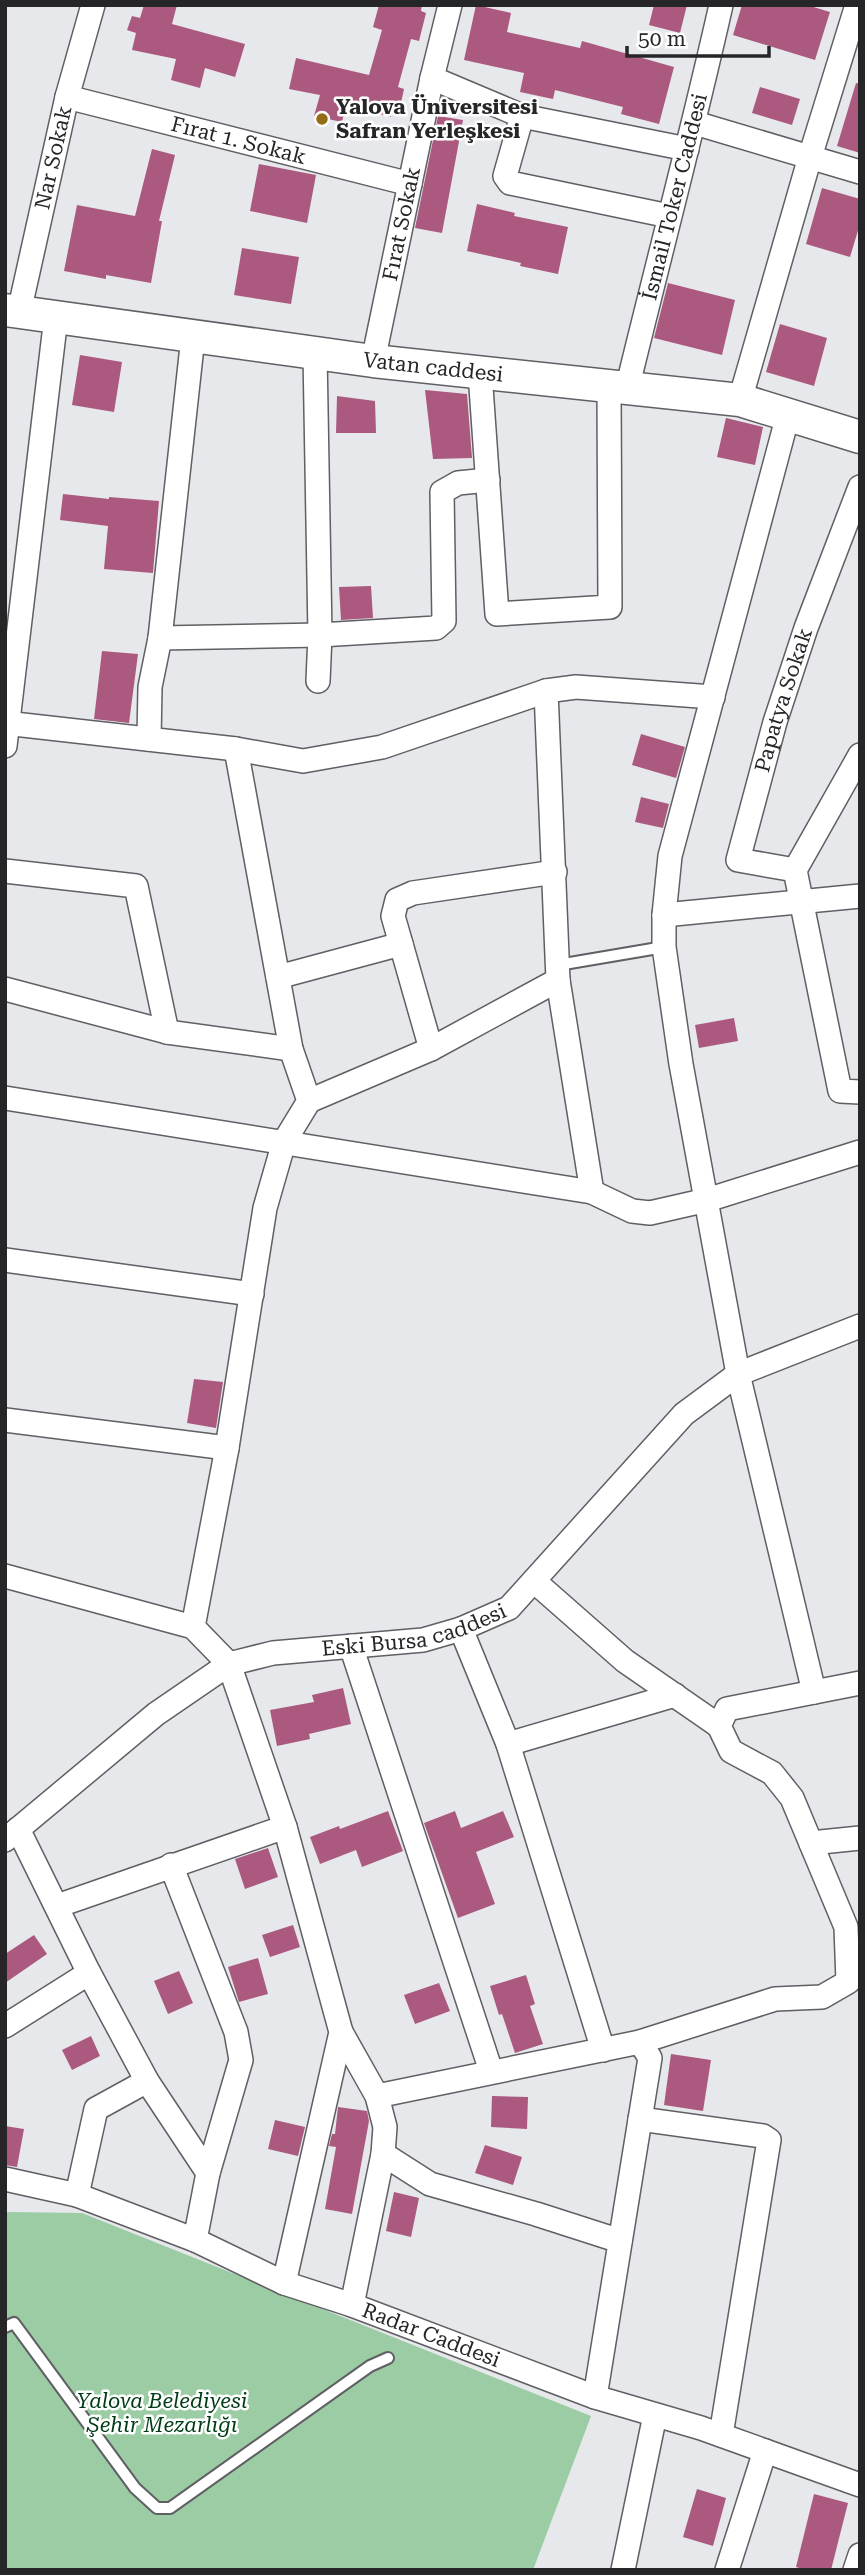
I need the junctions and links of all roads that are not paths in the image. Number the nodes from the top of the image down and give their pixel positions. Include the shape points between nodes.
1 (450, 5) edge
2 (721, 5) edge
3 (857, 5) edge
4 (89, 6) edge
5 (432, 78) junction
6 (67, 97) junction
7 (522, 116) junction
8 (695, 123) junction
9 (687, 149) junction
10 (810, 157) junction
11 (860, 172) edge
12 (410, 184) junction
13 (669, 216) junction
14 (12, 311) edge
15 (56, 317) junction
16 (193, 337) junction
17 (315, 354) junction
18 (373, 361) junction
19 (480, 373) junction
20 (618, 388) junction
21 (740, 400) junction
22 (788, 415) junction
23 (860, 437) edge
24 (488, 480) junction
25 (860, 487) edge
26 (15, 584) edge
27 (320, 635) junction
28 (160, 638) junction
29 (318, 681) dead end
30 (546, 691) junction
31 (713, 697) junction
32 (6, 731) edge
33 (149, 739) junction
34 (236, 749) junction
35 (860, 755) edge
36 (796, 870) junction
37 (5, 871) edge
38 (555, 872) junction
39 (860, 896) edge
40 (802, 902) junction
41 (664, 915) junction
42 (401, 944) junction
43 (664, 947) junction
44 (558, 972) junction
45 (278, 977) junction
46 (5, 989) edge
47 (167, 1032) junction
48 (291, 1049) junction
49 (431, 1049) junction
50 (860, 1092) edge
51 (5, 1098) edge
52 (309, 1101) junction
53 (284, 1142) junction
54 (860, 1152) edge
55 (592, 1192) junction
56 (707, 1200) junction
57 (5, 1260) edge
58 (252, 1294) junction
59 (860, 1326) edge
60 (738, 1374) junction
61 (5, 1420) edge
62 (227, 1448) junction
63 (5, 1576) edge
64 (534, 1581) junction
65 (193, 1627) junction
66 (461, 1629) junction
67 (351, 1646) junction
68 (229, 1664) junction
69 (860, 1683) edge
70 (814, 1692) junction
71 (675, 1695) junction
72 (719, 1726) junction
73 (508, 1744) junction
74 (285, 1826) junction
75 (12, 1835) edge
76 (860, 1838) edge
77 (811, 1843) junction
78 (171, 1865) junction
79 (57, 1906) junction
80 (853, 1954) edge
81 (89, 1973) junction
82 (5, 2026) edge
83 (341, 2032) junction
84 (640, 2042) junction
85 (603, 2050) junction
86 (491, 2071) junction
87 (147, 2081) junction
88 (377, 2096) junction
89 (640, 2119) junction
90 (383, 2154) junction
91 (208, 2173) junction
92 (5, 2179) edge
93 (77, 2195) junction
94 (195, 2240) junction
95 (620, 2241) junction
96 (284, 2283) junction
97 (352, 2305) junction
98 (5, 2327) edge
99 (388, 2358) dead end
100 (595, 2397) junction
101 (655, 2415) junction
102 (721, 2435) junction
103 (765, 2451) junction
104 (860, 2485) edge
105 (860, 2555) edge
106 (623, 2570) edge
107 (727, 2570) edge
108 (855, 2570) edge

1 - 5 street, Fırat Sokak
2 - 8 street, İsmail Toker Caddesi
3 - 10 street
4 - 6 street, Nar Sokak
5 - 7 street
5 - 12 street, Fırat Sokak
6 - 12 street, Fırat 1. Sokak
6 - 14 street, Nar Sokak
7 - 9 street
7 - 13 street via 505,176 510,183
8 - 9 street, İsmail Toker Caddesi
8 - 10 street
9 - 13 street, İsmail Toker Caddesi
10 - 11 street
10 - 21 street
12 - 18 street, Fırat Sokak
13 - 20 street, İsmail Toker Caddesi
14 - 15 street, Vatan caddesi
15 - 16 street, Vatan caddesi
15 - 26 street
16 - 17 street, Vatan caddesi
16 - 28 street
17 - 18 street, Vatan caddesi
17 - 27 street
18 - 19 street, Vatan caddesi
19 - 20 street, Vatan caddesi
19 - 24 street
20 - 21 street, Vatan caddesi
20 - 24 street, İsmail Toker Caddesi via 610,607 497,614
21 - 22 street, Vatan caddesi
22 - 23 street, Vatan caddesi
22 - 31 street
24 - 27 street via 458,483 442,492 444,621 436,628
25 - 36 street, Papatya Sokak via 775,722 738,860
26 - 32 street
27 - 28 street
27 - 29 street
28 - 33 street via 150,687
30 - 31 street via 576,687
30 - 34 street via 382,747 303,761
30 - 38 street
31 - 41 street via 670,856
32 - 33 street
33 - 34 street
34 - 45 street
35 - 36 street
36 - 40 street
37 - 47 street via 136,886
38 - 42 street via 413,893 397,900 393,916
38 - 44 street
39 - 40 street
40 - 41 street
40 - 50 street via 840,1091
41 - 43 street
42 - 45 street
42 - 49 street
43 - 44 lane
43 - 56 street
44 - 49 street
44 - 55 street
45 - 48 street
46 - 47 street
47 - 48 street
48 - 52 street
49 - 52 street
51 - 53 street
52 - 53 street
53 - 55 street
53 - 58 street via 265,1208
54 - 56 street
55 - 56 street via 632,1211 650,1213
56 - 60 street
57 - 58 street
58 - 62 street
59 - 60 street, Eski Bursa caddesi
60 - 64 street, Eski Bursa caddesi via 684,1414
60 - 70 street
61 - 62 street
62 - 65 street
63 - 65 street
64 - 66 street, Eski Bursa caddesi via 509,1608
64 - 71 street via 625,1661
65 - 68 street
66 - 67 street, Eski Bursa caddesi via 423,1640
66 - 73 street
67 - 68 street, Eski Bursa caddesi via 273,1653
67 - 86 street
68 - 74 street
68 - 75 street, Eski Bursa caddesi via 156,1714
69 - 70 street
70 - 72 street via 727,1709
71 - 72 street
71 - 73 street
72 - 77 street via 731,1751 772,1773 792,1798
73 - 85 street
74 - 78 street
74 - 83 street
75 - 79 street
76 - 77 street
77 - 80 street
78 - 79 street
78 - 91 street via 236,2032 241,2060
79 - 81 street
80 - 84 street via 848,1982 822,1997 775,2000
81 - 82 street
81 - 87 street
83 - 88 street
83 - 96 street
84 - 85 street
84 - 89 street via 650,2058
85 - 86 street
86 - 88 street
87 - 91 street
87 - 93 street via 96,2109
88 - 90 street via 385,2127
89 - 95 street
89 - 102 street via 769,2140
90 - 95 street via 430,2184
90 - 97 street
91 - 94 street
92 - 93 street, Radar Caddesi
93 - 94 street, Radar Caddesi
94 - 96 street, Radar Caddesi
95 - 100 street
96 - 97 street, Radar Caddesi
97 - 100 street, Radar Caddesi
98 - 99 lane via 14,2323 135,2488 157,2508 170,2508 370,2366
100 - 101 street, Radar Caddesi
101 - 102 street, Radar Caddesi
101 - 106 street
102 - 103 street, Radar Caddesi
103 - 104 street, Radar Caddesi
103 - 107 street
105 - 108 street

